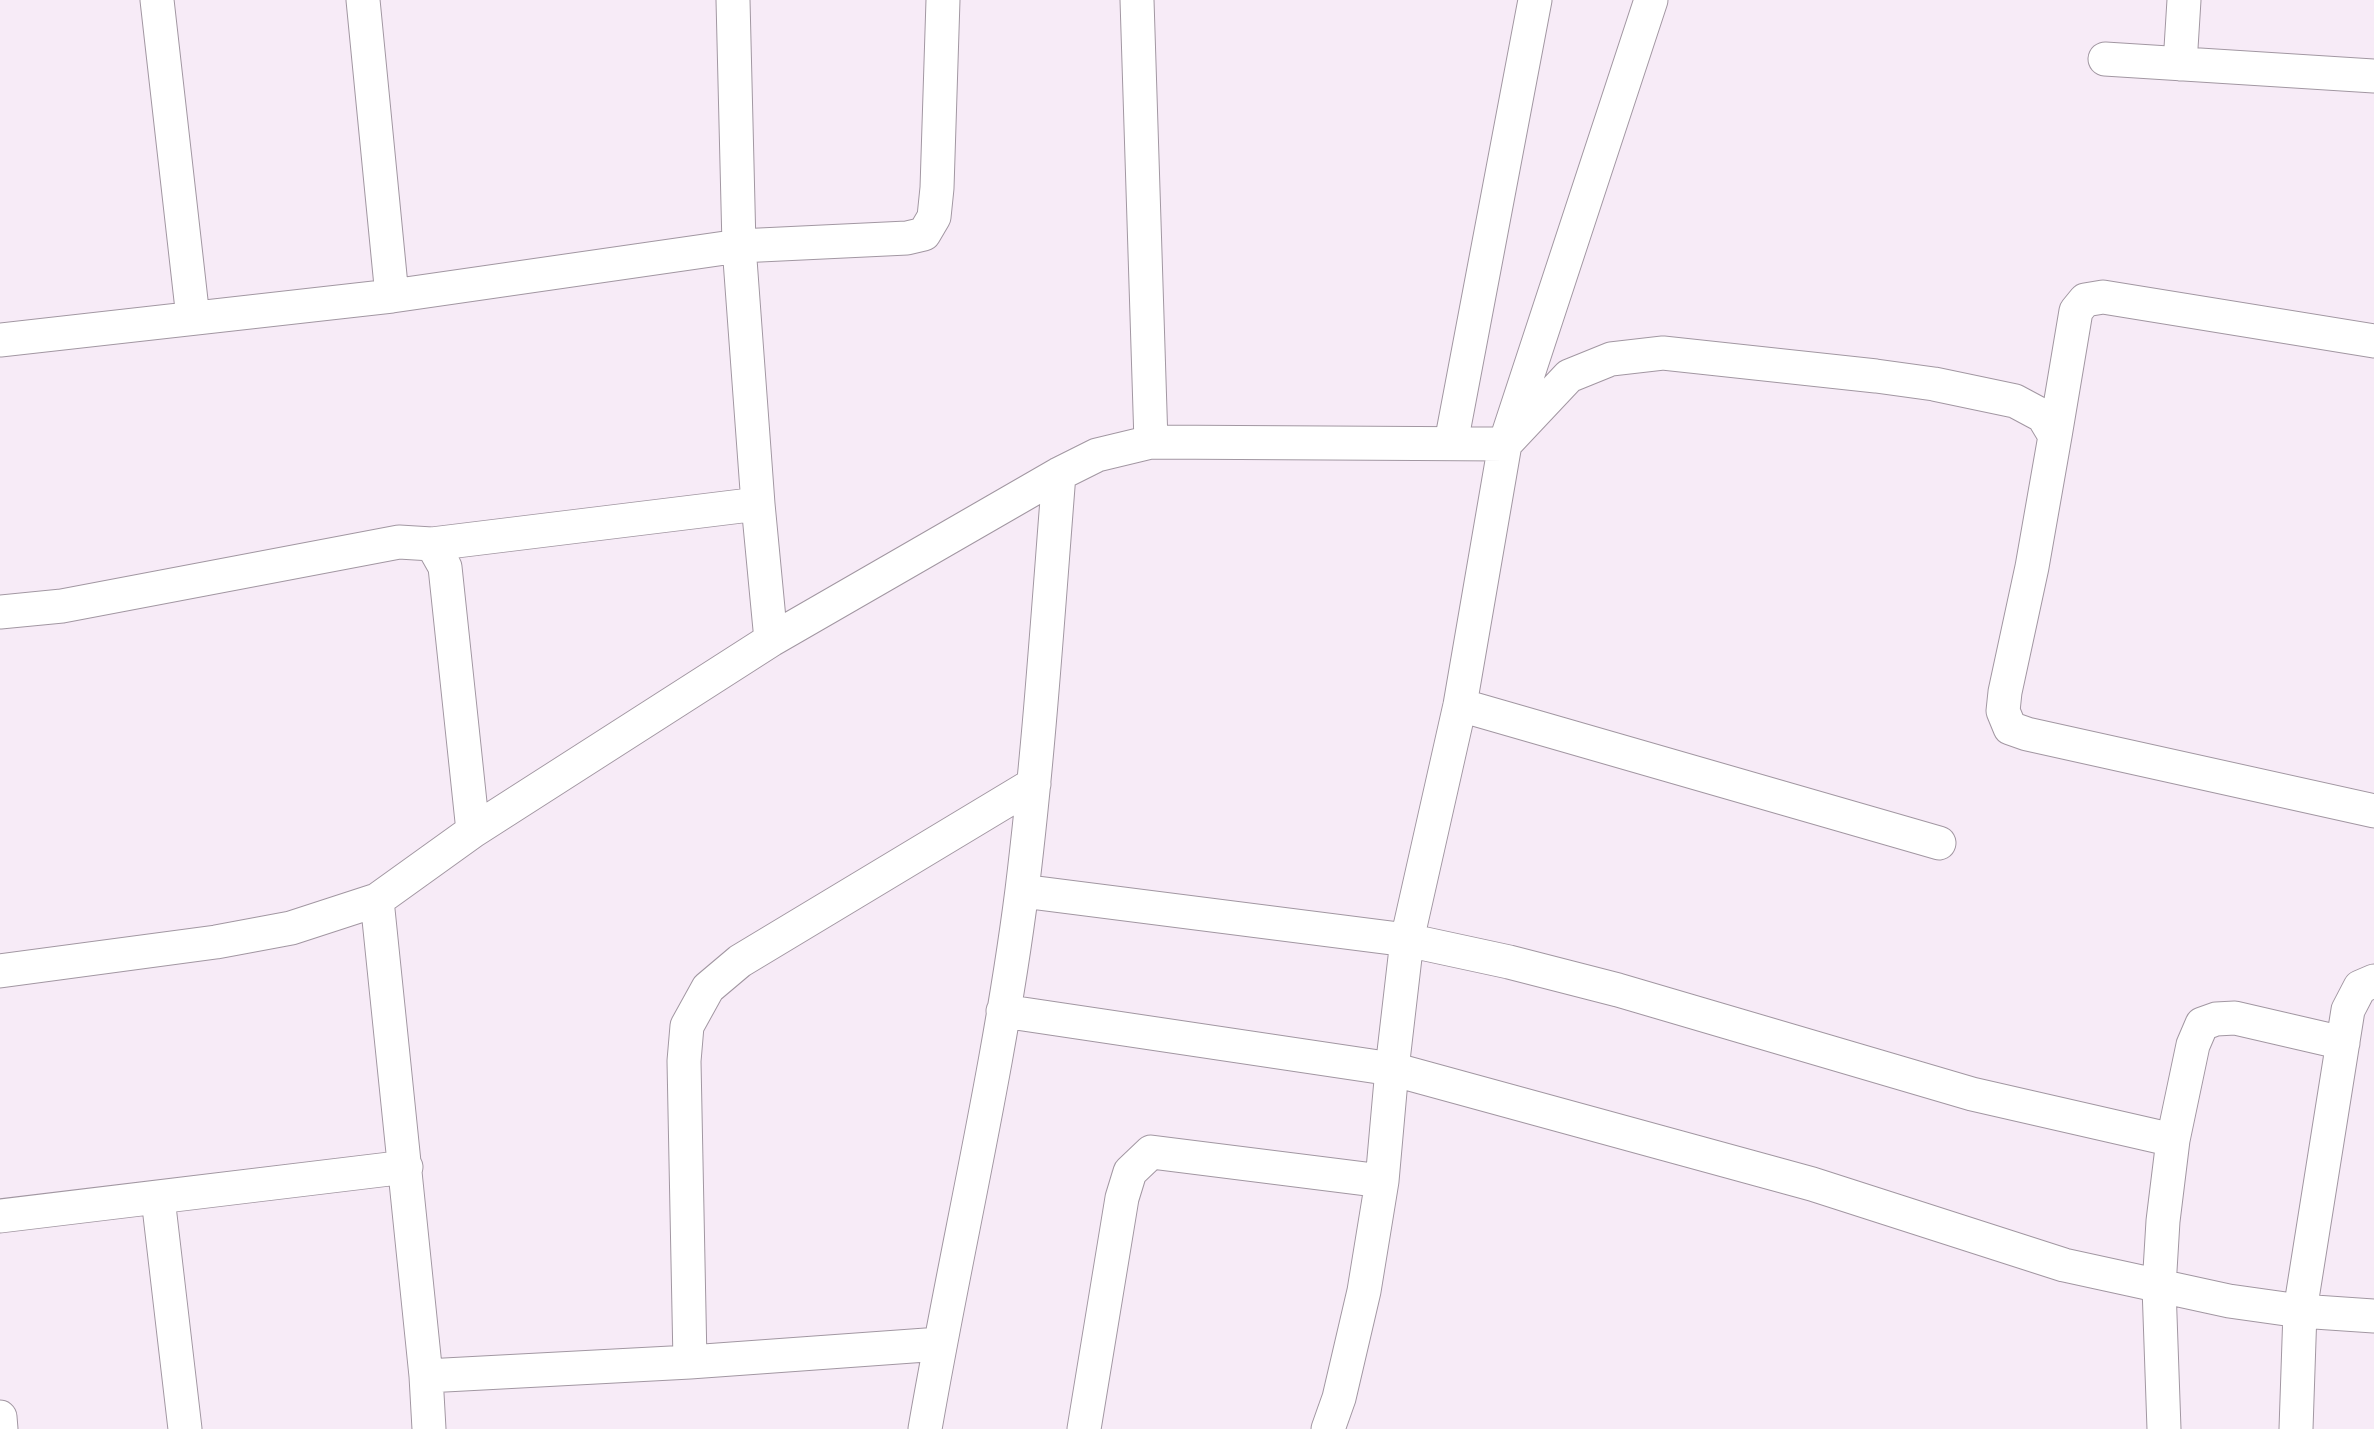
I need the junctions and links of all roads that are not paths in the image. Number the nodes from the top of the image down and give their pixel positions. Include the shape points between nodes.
1 (157, 0) edge
2 (363, 0) edge
3 (733, 0) edge
4 (943, 0) edge
5 (1137, 0) edge
6 (1535, 0) edge
7 (1651, 0) edge
8 (2184, 0) edge
9 (2105, 59) dead end
10 (2180, 63) junction
11 (2374, 76) edge
12 (739, 246) junction
13 (392, 296) junction
14 (193, 318) junction
15 (0, 340) edge
16 (2374, 341) edge
17 (2055, 436) junction
18 (1151, 442) junction
19 (1451, 443) junction
20 (1504, 444) junction
21 (1059, 474) junction
22 (758, 504) junction
23 (432, 544) junction
24 (0, 612) edge
25 (771, 640) junction
26 (1460, 705) junction
27 (1034, 784) junction
28 (2374, 811) edge
29 (473, 831) junction
30 (1939, 843) dead end
31 (1022, 891) junction
32 (377, 900) junction
33 (1407, 940) junction
34 (0, 971) edge
35 (2374, 981) edge
36 (1003, 1011) junction
37 (2343, 1044) junction
38 (1392, 1070) junction
39 (2173, 1140) junction
40 (406, 1167) junction
41 (1382, 1181) junction
42 (158, 1198) junction
43 (0, 1216) edge
44 (2158, 1287) junction
45 (2300, 1311) junction
46 (2374, 1316) edge
47 (940, 1344) junction
48 (690, 1362) junction
49 (426, 1376) junction
50 (0, 1417) edge
51 (1, 1429) edge
52 (185, 1429) edge
53 (429, 1429) edge
54 (925, 1429) edge
55 (1084, 1429) edge
56 (1328, 1429) edge
57 (2164, 1429) edge
58 (2296, 1429) edge

1 - 14 street
2 - 13 street
3 - 12 street
4 - 12 street via 937,188 934,217 924,234
5 - 18 street
6 - 19 street
7 - 20 street
8 - 10 street
9 - 10 street
10 - 11 street
12 - 13 street
12 - 22 street
13 - 14 street
14 - 15 street
16 - 17 street via 2103,297 2085,300 2076,311
17 - 20 street via 2043,416 2015,401 1934,384 1663,353 1611,359 1569,376
17 - 28 street via 2005,692 2003,711 2010,728
18 - 19 street
18 - 21 street via 1097,455
19 - 20 street
20 - 26 street
21 - 25 street
21 - 27 street
22 - 23 street
22 - 25 street
23 - 24 street via 399,542 62,606
23 - 29 street via 445,567
25 - 29 street
26 - 30 street
26 - 33 street
27 - 31 street
27 - 48 street via 740,961 708,988 687,1026 684,1061
29 - 32 street
31 - 33 street
31 - 36 street
32 - 34 street via 291,928
32 - 40 street
33 - 38 street
33 - 39 street via 1618,990 1972,1094
35 - 37 street via 2360,987 2348,1010
36 - 38 street
36 - 47 street
37 - 39 street via 2235,1018 2202,1024 2193,1045
37 - 45 street
38 - 41 street
38 - 44 street via 1812,1184 2064,1265
39 - 44 street
40 - 42 street
40 - 49 street
41 - 55 street via 1151,1152 1130,1172 1122,1198
41 - 56 street via 1364,1291
42 - 43 street
42 - 52 street
44 - 45 street
44 - 57 street
45 - 46 street
45 - 58 street
47 - 48 street
47 - 54 street
48 - 49 street
49 - 53 street
50 - 51 street

